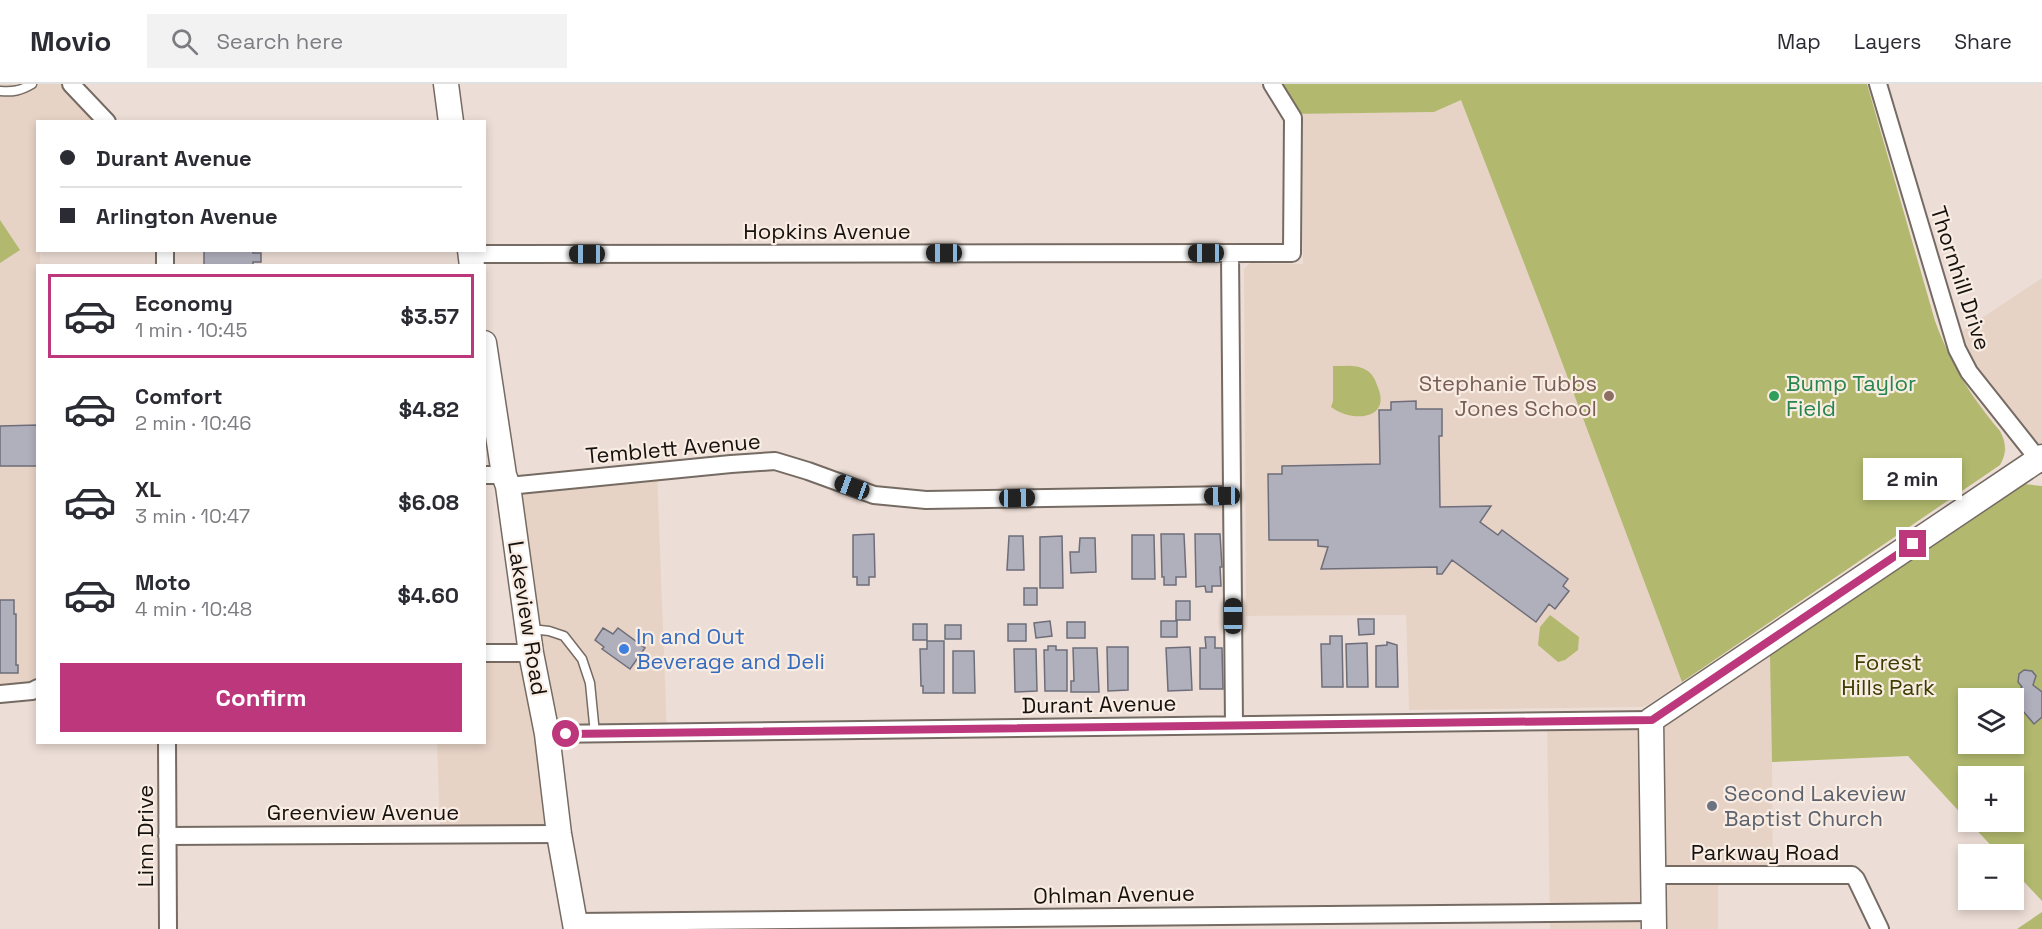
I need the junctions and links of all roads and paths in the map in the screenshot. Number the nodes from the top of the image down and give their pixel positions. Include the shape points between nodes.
1 (32, 84) edge
2 (71, 84) edge
3 (446, 84) edge
4 (1272, 84) edge
5 (1878, 84) edge
6 (0, 91) edge
7 (105, 120) edge
8 (451, 120) edge
9 (1230, 253) junction
10 (471, 257) edge
11 (486, 361) edge
12 (2041, 460) edge
13 (499, 479) edge
14 (1232, 495) junction
15 (527, 628) junction
16 (486, 653) edge
17 (531, 653) junction
18 (36, 688) edge
19 (0, 694) edge
20 (1652, 720) junction
21 (1234, 725) junction
22 (546, 734) junction
23 (595, 734) junction
24 (167, 744) edge
25 (559, 834) junction
26 (167, 836) junction
27 (1653, 875) junction
28 (1654, 920) edge
29 (575, 925) edge
30 (168, 929) edge
31 (1880, 929) edge

1 - 6 lane via 21,91
2 - 7 street
3 - 8 street
4 - 9 street, Hopkins Avenue via 1293,118 1292,253
5 - 12 street, Thornhill Drive via 1957,349 1969,372
9 - 10 street, Hopkins Avenue
9 - 14 street
11 - 13 street, Lakeview Road
12 - 20 street
13 - 14 street, Temblett Avenue via 775,461 874,495 926,500
13 - 15 street, Lakeview Road
14 - 21 street
15 - 17 street, Lakeview Road
15 - 23 lane via 564,636 582,659 590,683
16 - 17 street
17 - 22 street, Lakeview Road
18 - 19 street
20 - 21 street, Durant Avenue
20 - 27 street
21 - 23 street, Durant Avenue
22 - 23 street, Durant Avenue
22 - 25 street, Lakeview Road
24 - 26 street, Linn Drive
25 - 26 street, Greenview Avenue
25 - 29 street, Lakeview Road
26 - 30 street, Linn Drive
27 - 28 street
27 - 31 street, Parkway Road via 1852,875
28 - 29 street, Ohlman Avenue

